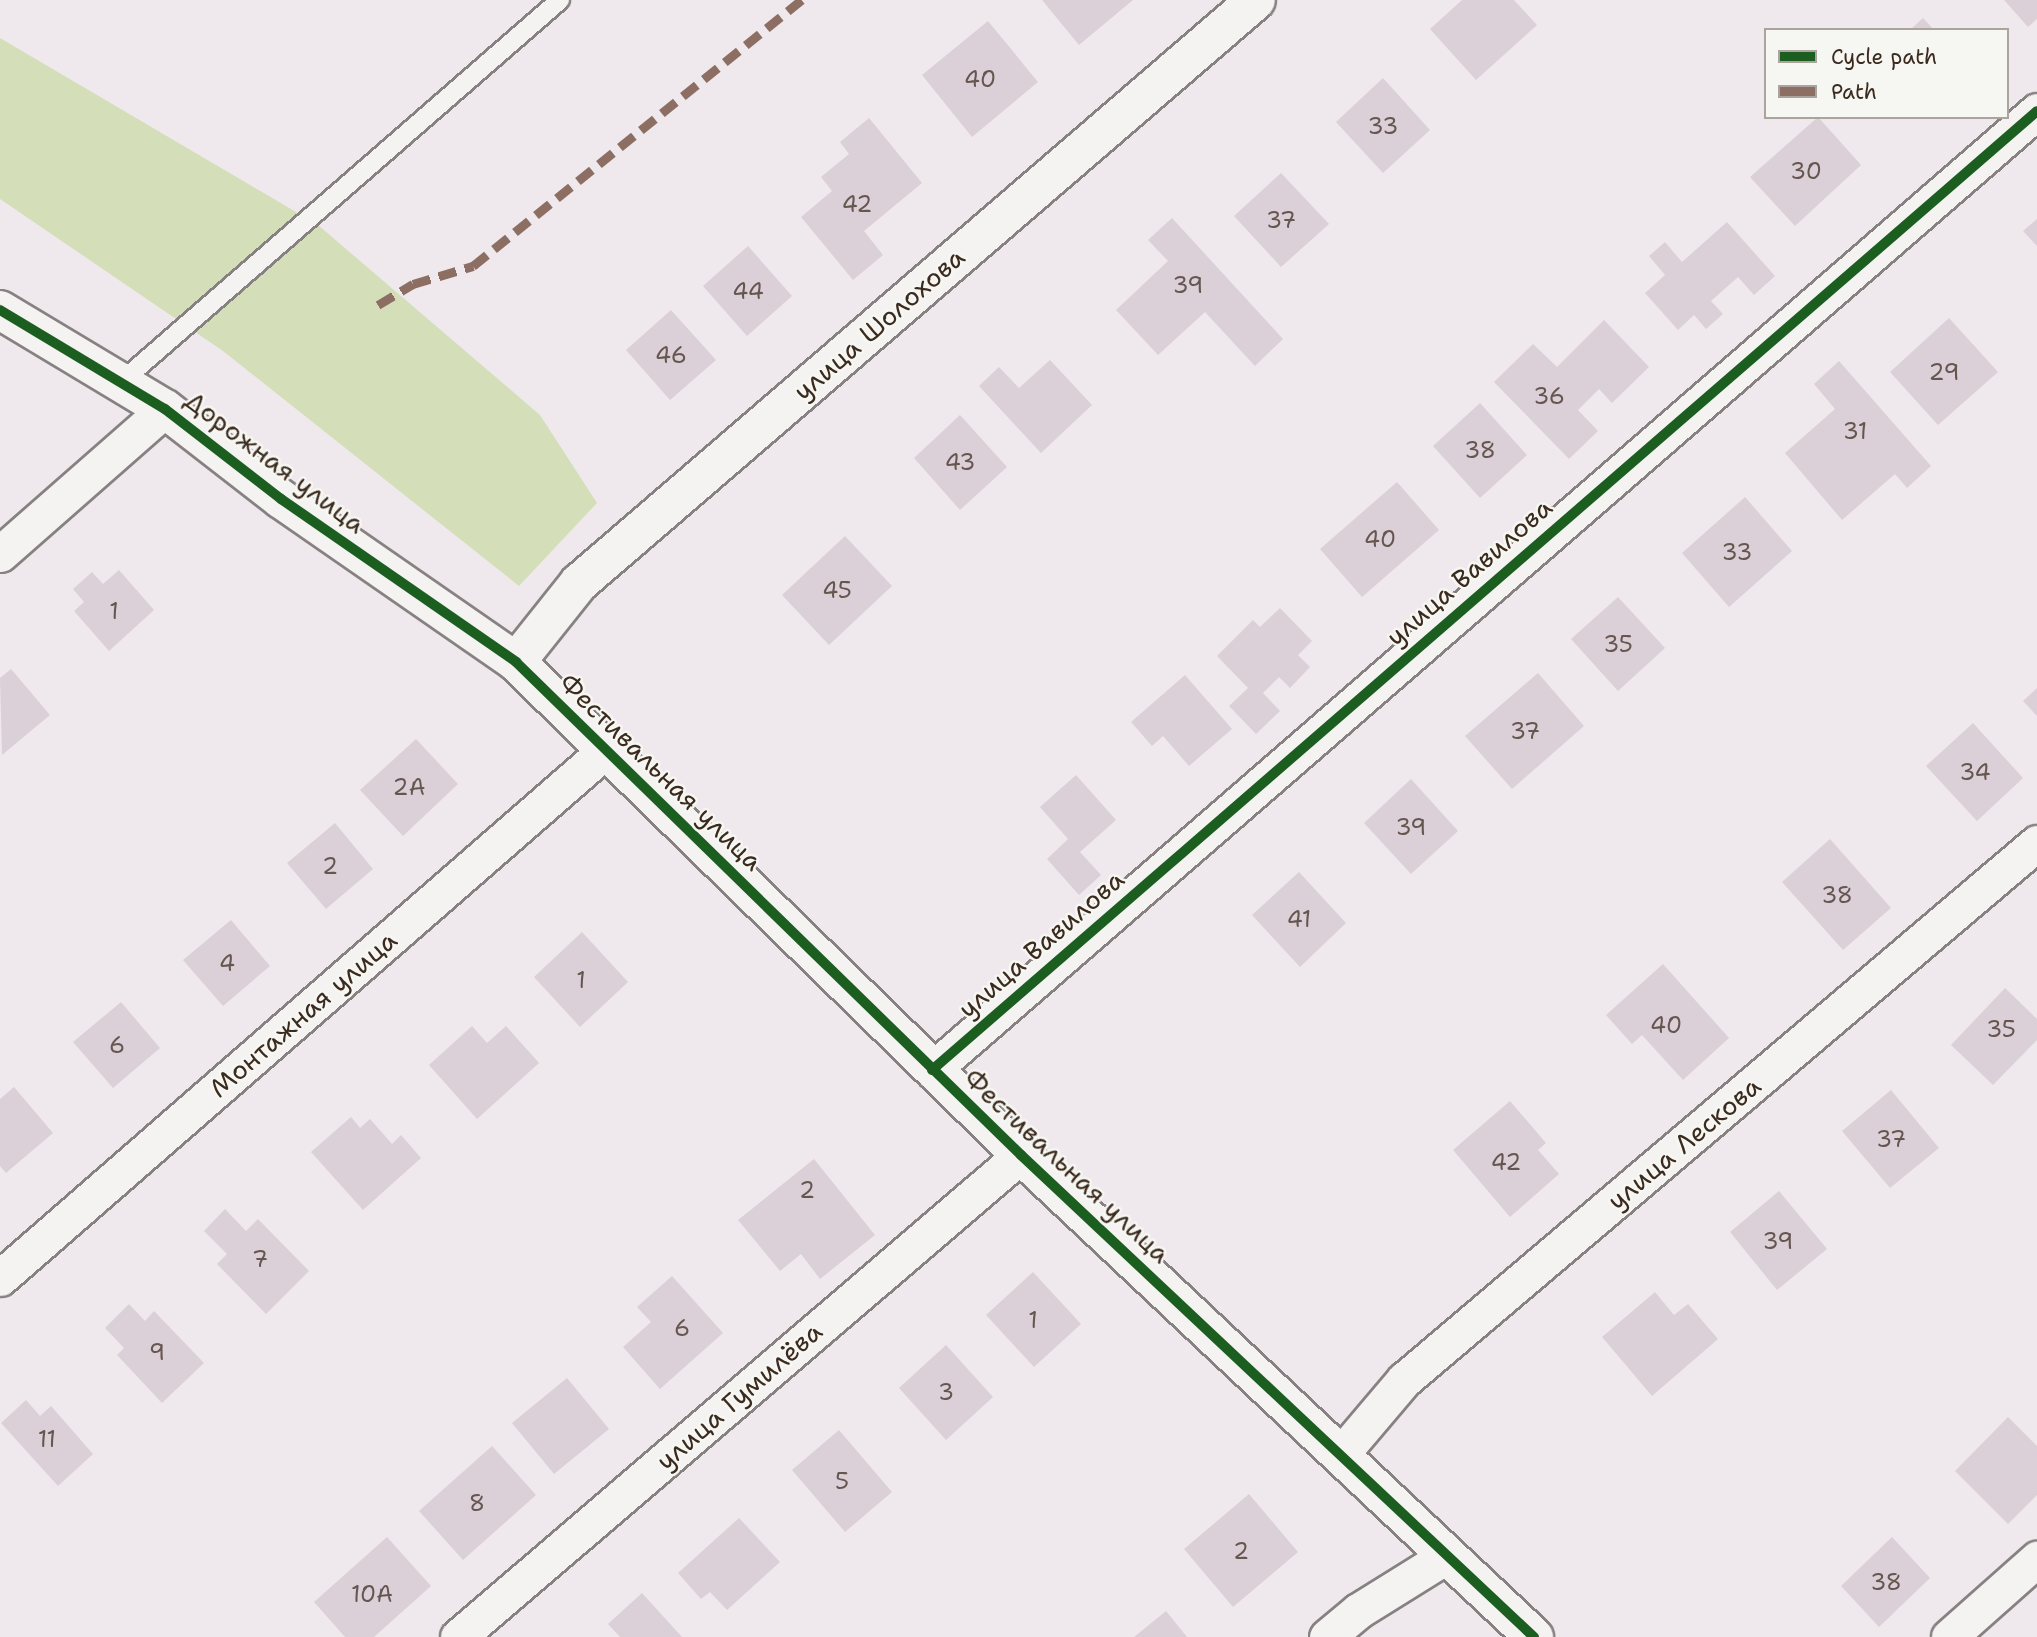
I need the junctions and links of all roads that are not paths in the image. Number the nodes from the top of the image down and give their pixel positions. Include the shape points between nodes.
1 (560, 0) edge
2 (1256, 0) edge
3 (2037, 111) edge
4 (0, 310) edge
5 (121, 382) junction
6 (165, 409) junction
7 (0, 554) edge
8 (516, 662) junction
9 (606, 750) junction
10 (2037, 843) edge
11 (932, 1070) junction
12 (1021, 1155) junction
13 (0, 1278) edge
14 (1342, 1453) junction
15 (1448, 1555) junction
16 (2037, 1559) edge
17 (458, 1637) edge
18 (1327, 1637) edge
19 (1534, 1637) edge
20 (1948, 1637) edge

1 - 5 lane
2 - 8 street, улица Шолохова via 579,583
3 - 11 street, улица Вавилова
4 - 5 street, Дорожная улица
5 - 6 street, Дорожная улица
6 - 7 street
6 - 8 street, Дорожная улица via 281,499
8 - 9 street, Фестивальная улица
9 - 11 street, Фестивальная улица
9 - 13 street, Монтажная улица
10 - 14 street, улица Лескова via 1404,1380
11 - 12 street, Фестивальная улица
12 - 14 street, Фестивальная улица
12 - 17 street, улица Гумилёва
14 - 15 street, Фестивальная улица
15 - 18 street via 1358,1611
15 - 19 street, Фестивальная улица
16 - 20 street

